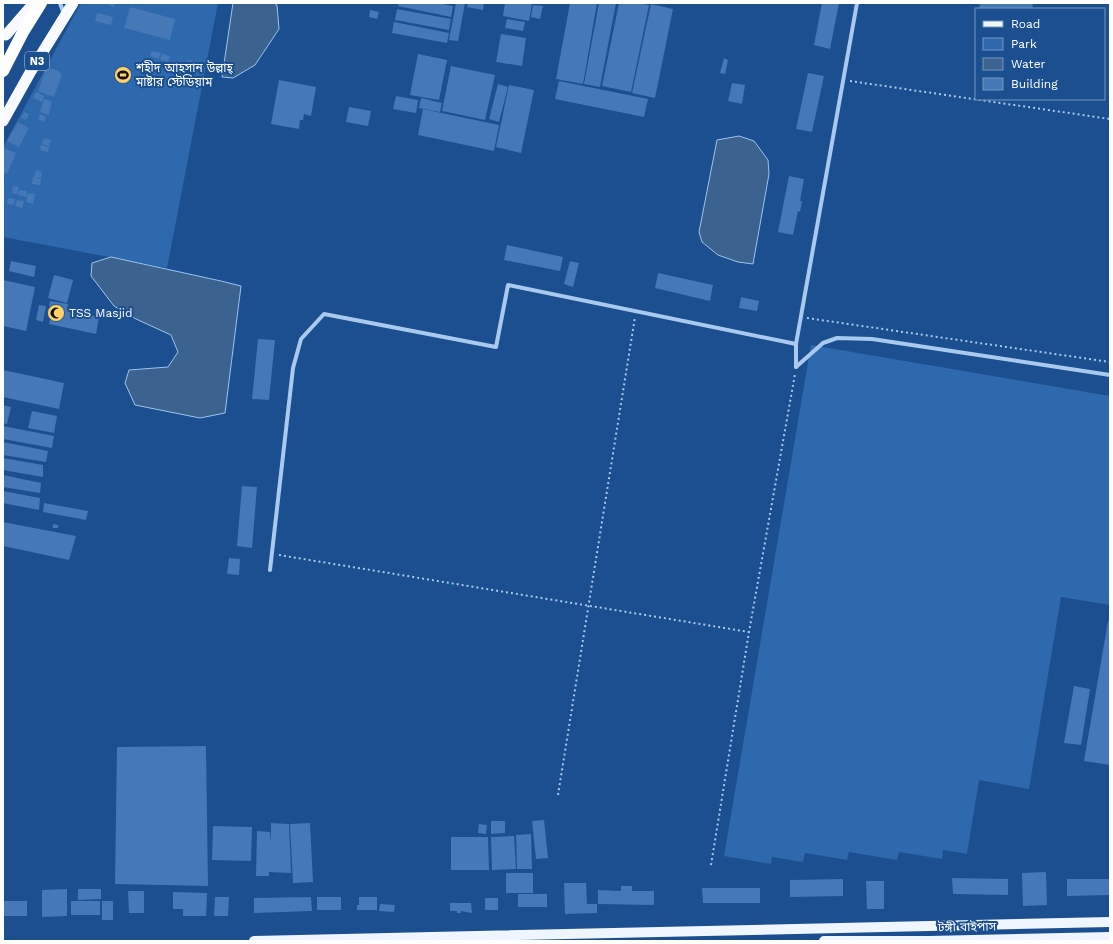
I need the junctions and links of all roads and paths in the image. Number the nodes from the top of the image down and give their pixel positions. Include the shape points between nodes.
1 (24, 3) edge
2 (34, 3) edge
3 (41, 3) edge
4 (60, 3) edge
5 (73, 3) edge
6 (857, 3) edge
7 (65, 16) junction
8 (4, 37) edge
9 (3, 71) edge
10 (843, 80) junction
11 (975, 99) edge
12 (980, 100) edge
13 (1110, 119) edge
14 (3, 121) edge
15 (636, 312) junction
16 (800, 317) junction
17 (796, 344) junction
18 (1110, 362) edge
19 (796, 367) junction
20 (1110, 375) edge
21 (274, 555) dead end
22 (270, 570) dead end
23 (588, 606) junction
24 (749, 632) junction
25 (558, 795) dead end
26 (711, 865) dead end
27 (1110, 922) edge
28 (1110, 937) edge
29 (254, 941) edge
30 (824, 941) edge

1 - 8 highway
2 - 8 highway
3 - 9 highway
4 - 7 street
5 - 7 highway, N3
6 - 10 street
7 - 14 highway, N3
10 - 11 path
10 - 16 street
12 - 13 path
15 - 17 street
15 - 22 street via 508,285 496,347 324,314 301,339 293,368
15 - 23 path
16 - 17 street
16 - 18 path
17 - 19 street
19 - 20 street via 823,343 838,338 872,339
19 - 24 path
21 - 23 path
23 - 24 path
23 - 25 path
24 - 26 path
27 - 29 main road
28 - 30 main road, টঙ্গী বাইপাস

